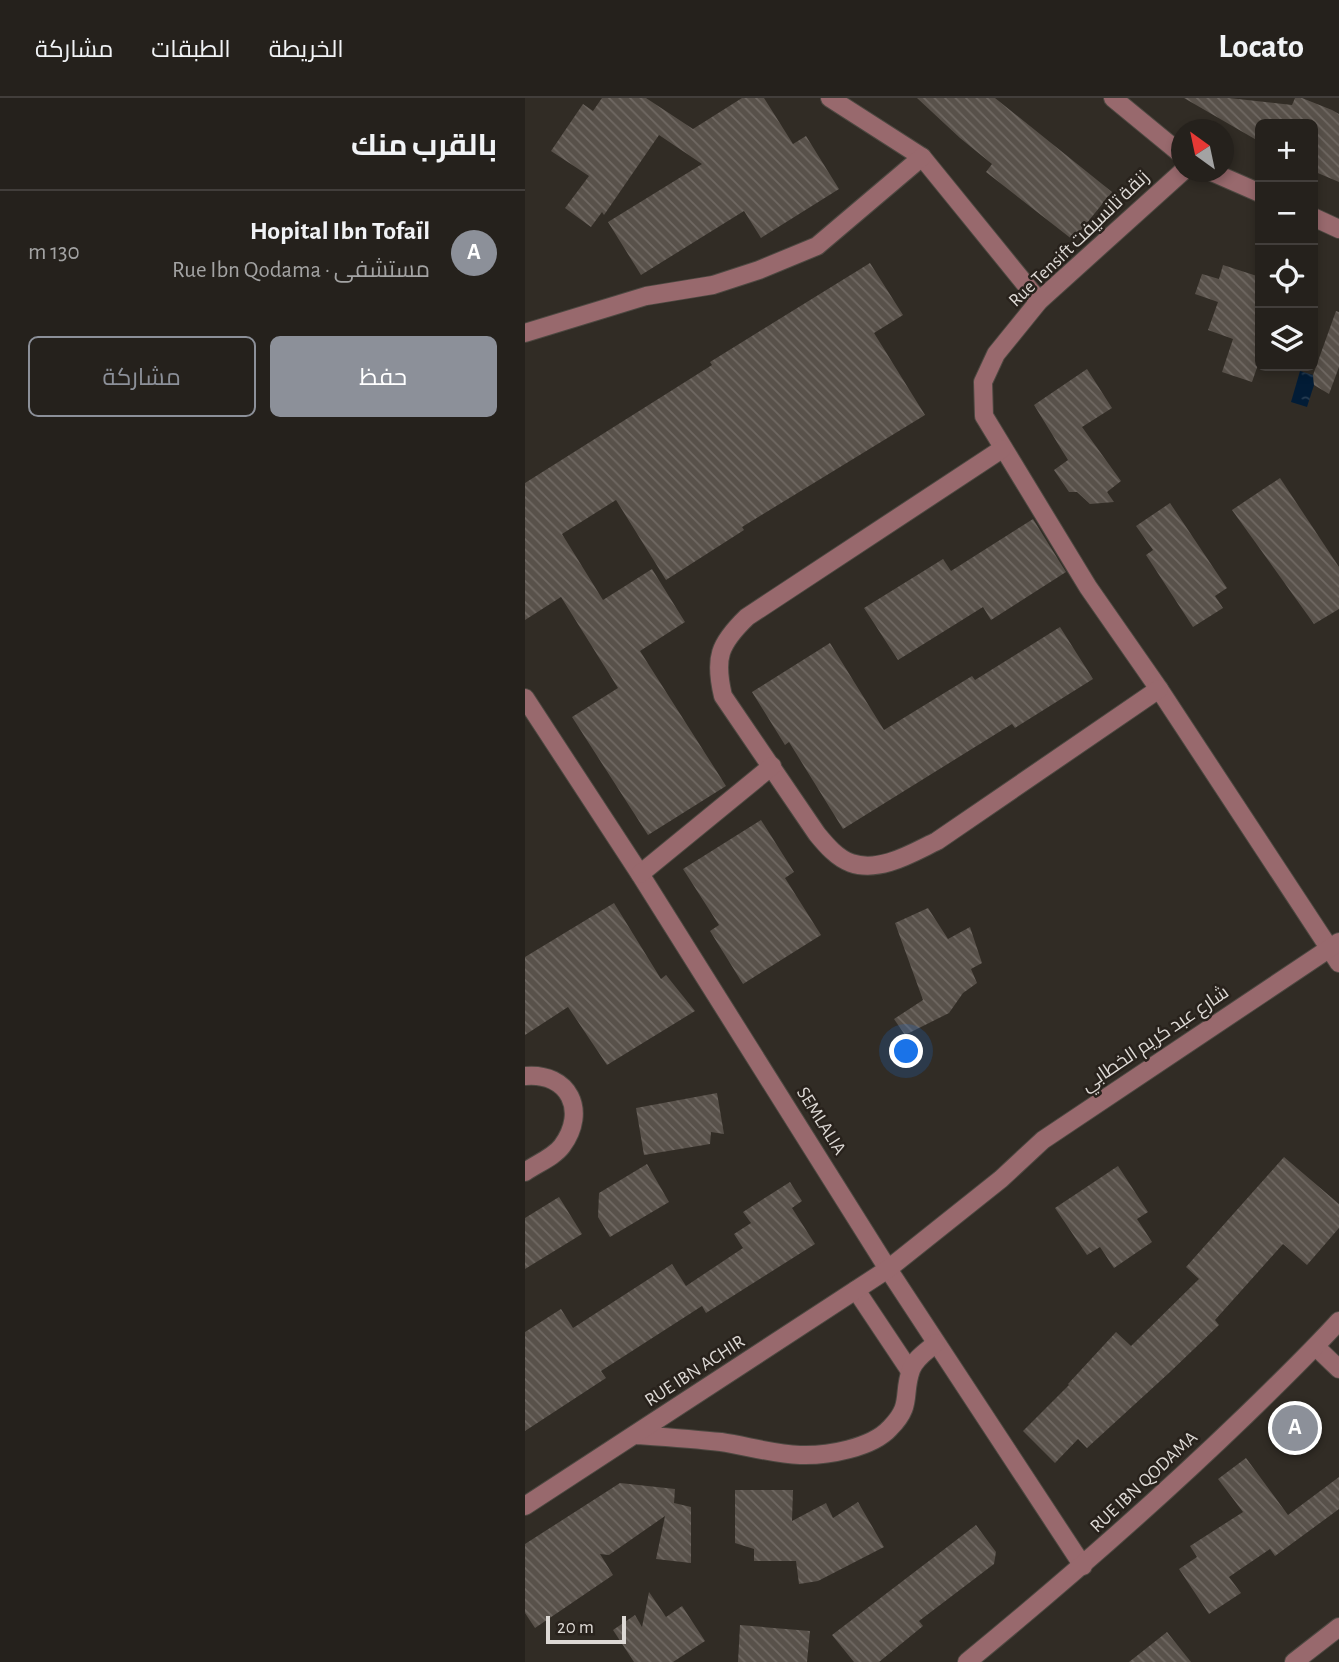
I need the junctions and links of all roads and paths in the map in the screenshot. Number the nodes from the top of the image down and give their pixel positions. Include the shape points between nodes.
1 (830, 98) edge
2 (1113, 98) edge
3 (1171, 146) edge
4 (922, 157) junction
5 (1171, 182) edge
6 (1234, 182) edge
7 (1255, 191) edge
8 (1318, 219) edge
9 (1339, 229) edge
10 (1039, 301) junction
11 (525, 333) edge
12 (1002, 449) junction
13 (1159, 689) junction
14 (525, 698) edge
15 (772, 766) junction
16 (640, 874) junction
17 (1336, 951) edge
18 (525, 1076) edge
19 (525, 1172) edge
20 (888, 1269) junction
21 (856, 1290) junction
22 (1339, 1321) edge
23 (936, 1343) junction
24 (1316, 1347) junction
25 (1339, 1369) edge
26 (910, 1371) junction
27 (636, 1435) junction
28 (525, 1506) edge
29 (1083, 1566) junction
30 (1339, 1627) edge
31 (967, 1662) edge
32 (1294, 1662) edge

1 - 4 street
2 - 3 street
4 - 10 street
4 - 11 street via 817,246 713,285 646,296
5 - 10 street, Rue Tensift زنقة تانسيفت
6 - 7 street
8 - 9 street
10 - 12 street, Rue Tensift زنقة تانسيفت via 996,354 983,382 984,416
12 - 13 street via 1088,587
12 - 15 street via 747,617 727,636 719,675 723,695
13 - 15 street via 937,841 879,864 852,863 831,851
13 - 17 street
14 - 16 street, SEMLALIA
15 - 16 street
16 - 20 street, SEMLALIA
17 - 20 street, شارع عبد كريم الخطابي via 1043,1140
18 - 19 street via 556,1083 575,1104 571,1132 559,1150
20 - 21 street, RUE IBN ACHIR
20 - 23 street, SEMLALIA
21 - 26 street
21 - 27 street, RUE IBN ACHIR
22 - 24 street, RUE IBN QODAMA
23 - 26 street
23 - 29 street, SEMLALIA
24 - 25 street
24 - 29 street, RUE IBN QODAMA
26 - 27 street via 906,1406 898,1420 868,1444 844,1451 801,1455
27 - 28 street, RUE IBN ACHIR
29 - 31 street, RUE IBN QODAMA
30 - 32 street

